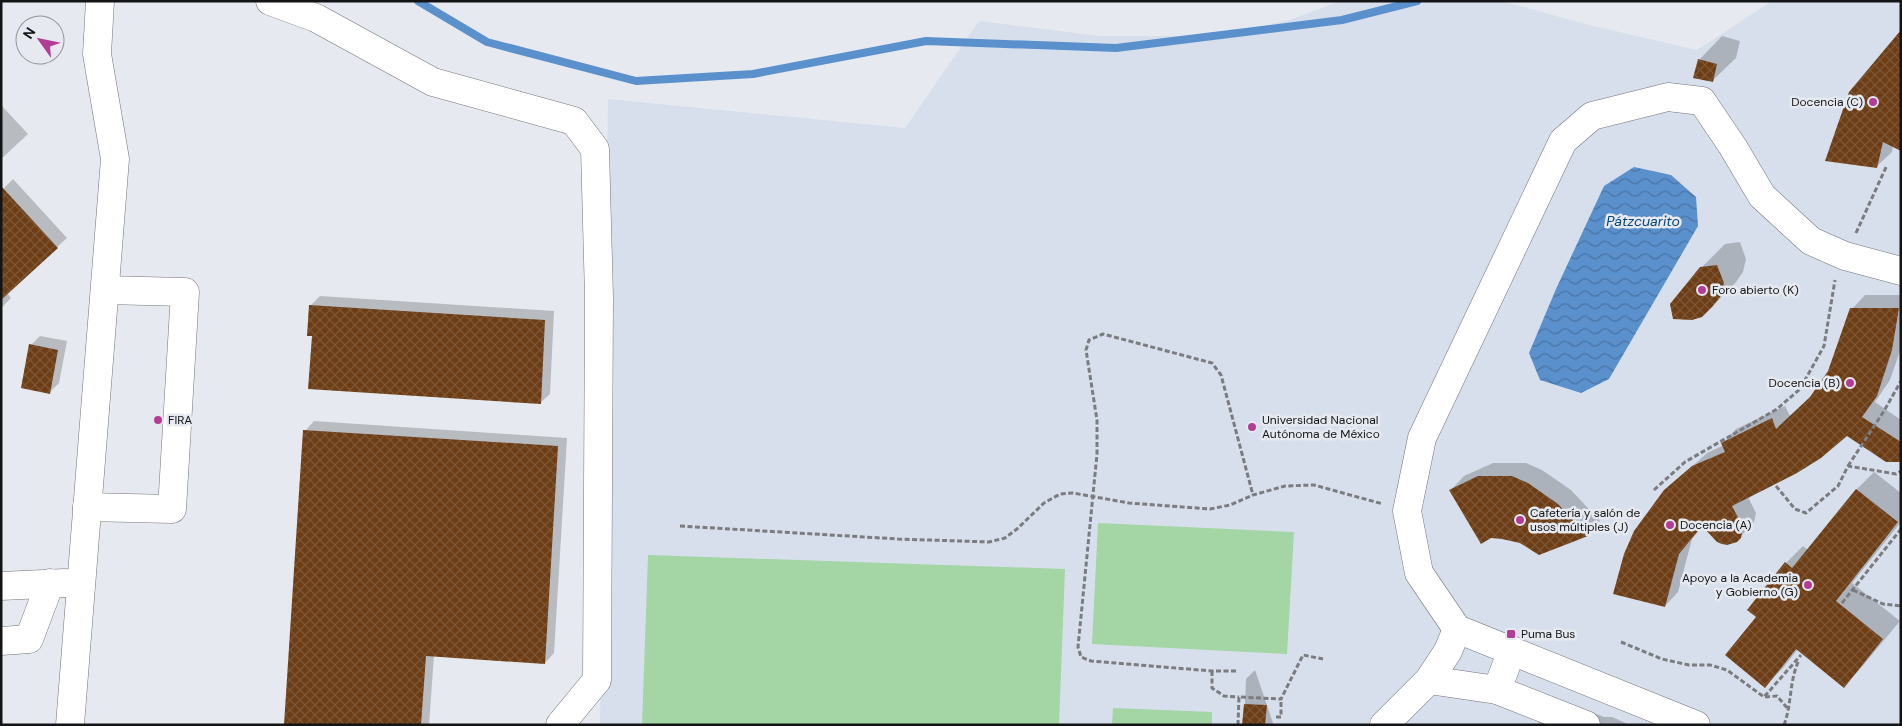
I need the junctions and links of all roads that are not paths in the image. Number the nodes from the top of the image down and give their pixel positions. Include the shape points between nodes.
1 (100, 1) edge
2 (270, 1) edge
3 (1901, 271) edge
4 (105, 290) junction
5 (88, 507) junction
6 (82, 582) junction
7 (50, 583) junction
8 (1, 586) edge
9 (1456, 629) junction
10 (1, 641) edge
11 (1512, 650) junction
12 (1429, 680) junction
13 (1497, 690) junction
14 (70, 725) edge
15 (560, 725) edge
16 (1384, 725) edge
17 (1586, 725) edge
18 (1696, 725) edge

1 - 4 lane via 97,54 115,159
2 - 15 lane via 316,18 434,82 574,121 595,149 599,297 597,680
3 - 9 lane via 1845,256 1811,241 1762,196 1702,101 1668,97 1592,116 1563,141 1422,438 1407,511 1419,573
4 - 5 lane
4 - 5 lane via 185,292 172,509
5 - 6 lane
6 - 7 lane
6 - 14 lane
7 - 8 lane
7 - 10 lane via 29,639
9 - 11 lane
9 - 12 lane via 1448,651
11 - 13 lane
11 - 18 lane
12 - 13 lane
12 - 16 lane
13 - 17 lane

